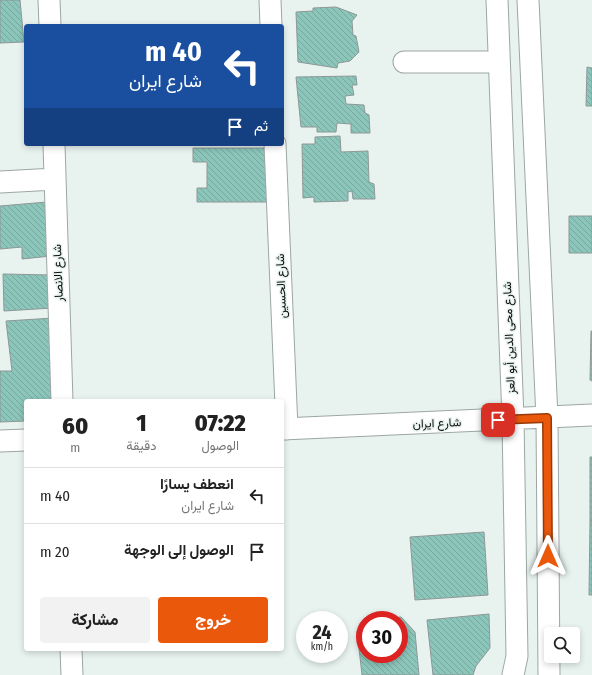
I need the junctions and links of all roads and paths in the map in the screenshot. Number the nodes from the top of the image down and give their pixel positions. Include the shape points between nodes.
1 (49, 0) edge
2 (270, 0) edge
3 (497, 0) edge
4 (528, 0) edge
5 (50, 24) edge
6 (271, 24) edge
7 (404, 62) dead end
8 (499, 62) junction
9 (54, 146) edge
10 (275, 146) edge
11 (55, 179) junction
12 (0, 182) edge
13 (62, 399) edge
14 (283, 399) edge
15 (592, 415) edge
16 (547, 418) junction
17 (512, 419) junction
18 (284, 429) edge
19 (24, 440) edge
20 (0, 441) edge
21 (71, 651) edge
22 (72, 675) edge
23 (513, 675) edge
24 (548, 675) edge

1 - 5 street
2 - 6 street
3 - 8 street, شارع محى الدين أبو العز
4 - 16 street
7 - 8 street
8 - 17 street, شارع محى الدين أبو العز
9 - 11 street, شارع الانصار
10 - 14 street, شارع الحسين
11 - 12 street
11 - 13 street, شارع الانصار
15 - 16 street, شارع ايران
16 - 17 street, شارع ايران
16 - 24 street
17 - 18 street, شارع ايران
17 - 23 street, شارع محى الدين أبو العز via 517,656
19 - 20 street
21 - 22 street

